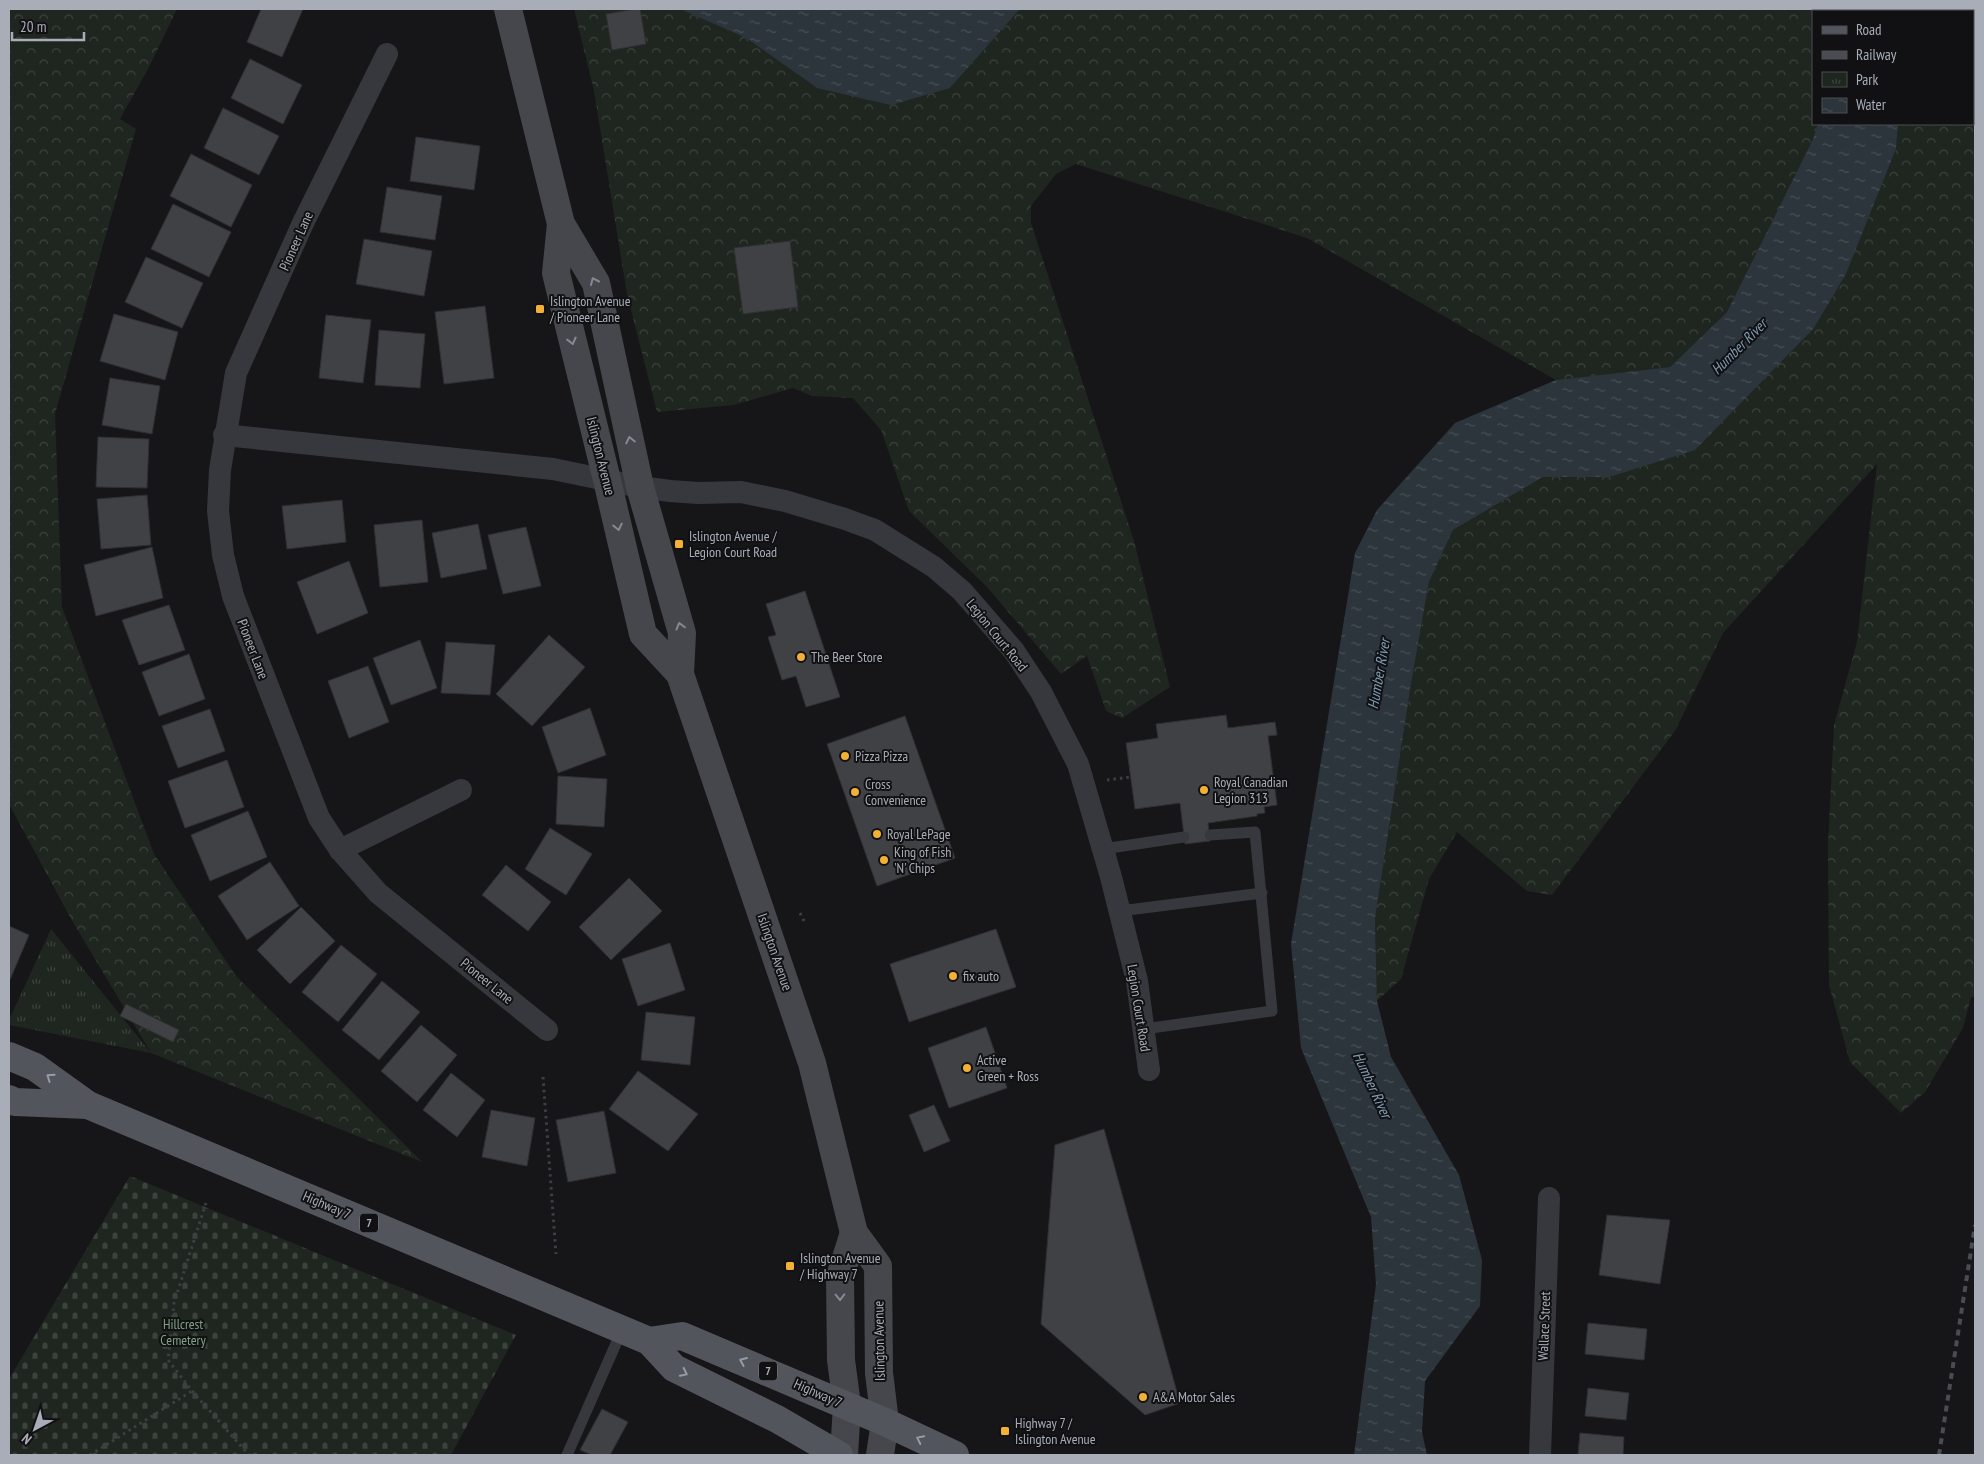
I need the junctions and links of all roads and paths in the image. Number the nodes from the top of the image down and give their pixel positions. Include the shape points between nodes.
1 (508, 9) edge
2 (387, 54) dead end
3 (560, 224) junction
4 (224, 435) junction
5 (607, 480) junction
6 (640, 487) junction
7 (680, 674) junction
8 (461, 790) dead end
9 (1210, 835) dead end
10 (1184, 837) dead end
11 (1103, 849) junction
12 (340, 850) junction
13 (1262, 893) junction
14 (1120, 912) junction
15 (800, 913) dead end
16 (804, 921) dead end
17 (1144, 1028) junction
18 (547, 1030) dead end
19 (9, 1056) edge
20 (1149, 1070) dead end
21 (542, 1077) dead end
22 (9, 1100) edge
23 (88, 1105) junction
24 (1549, 1198) dead end
25 (206, 1203) dead end
26 (854, 1233) junction
27 (556, 1254) dead end
28 (622, 1330) junction
29 (649, 1341) junction
30 (192, 1391) junction
31 (847, 1405) junction
32 (885, 1422) junction
33 (90, 1455) edge
34 (249, 1455) edge
35 (567, 1455) edge
36 (840, 1455) edge
37 (844, 1455) edge
38 (880, 1455) edge
39 (954, 1455) edge
40 (1540, 1455) edge

1 - 3 main road, Islington Avenue
2 - 4 street, Pioneer Lane via 303,223 236,373
3 -> 5 main road, Islington Avenue via 556,273
6 -> 3 main road, Islington Avenue via 596,282
4 - 5 street via 553,469
4 - 12 street, Pioneer Lane via 218,511 223,555 233,596 319,818
5 - 6 street, Legion Court Road
5 -> 7 main road, Islington Avenue via 643,634
7 -> 6 main road, Islington Avenue via 682,633
6 - 11 street, Legion Court Road via 698,493 741,492 785,501 875,530 934,567 962,591 1001,635 1041,692 1078,764
7 - 26 main road, Islington Avenue via 812,1063
8 - 12 street
9 - 13 lane via 1254,832
10 - 11 lane
11 - 14 street, Legion Court Road
12 - 18 street, Pioneer Lane via 378,893
13 - 14 lane
13 - 17 lane via 1272,1011
14 - 17 street, Legion Court Road via 1137,981
15 - 16 path
17 - 20 street, Legion Court Road
23 -> 19 main road, Highway 7 / 7 via 35,1067
21 - 27 path
22 - 23 main road, Highway 7 / 7
23 - 28 main road, Highway 7 / 7
24 - 40 street, Wallace Street
25 - 30 path via 174,1303 168,1360
26 -> 31 main road via 840,1277 841,1360
26 - 32 main road, Islington Avenue via 878,1266 878,1373
28 - 29 main road, Highway 7 / 7
28 - 35 lane
31 -> 29 main road, Highway 7 / 7 via 682,1336
29 -> 36 main road, Highway 7 / 7 via 674,1368 777,1419
30 - 33 path
30 - 34 path
31 - 32 main road, Highway 7 / 7
31 - 37 main road
32 - 38 main road, Islington Avenue
39 -> 32 main road, Highway 7 / 7

